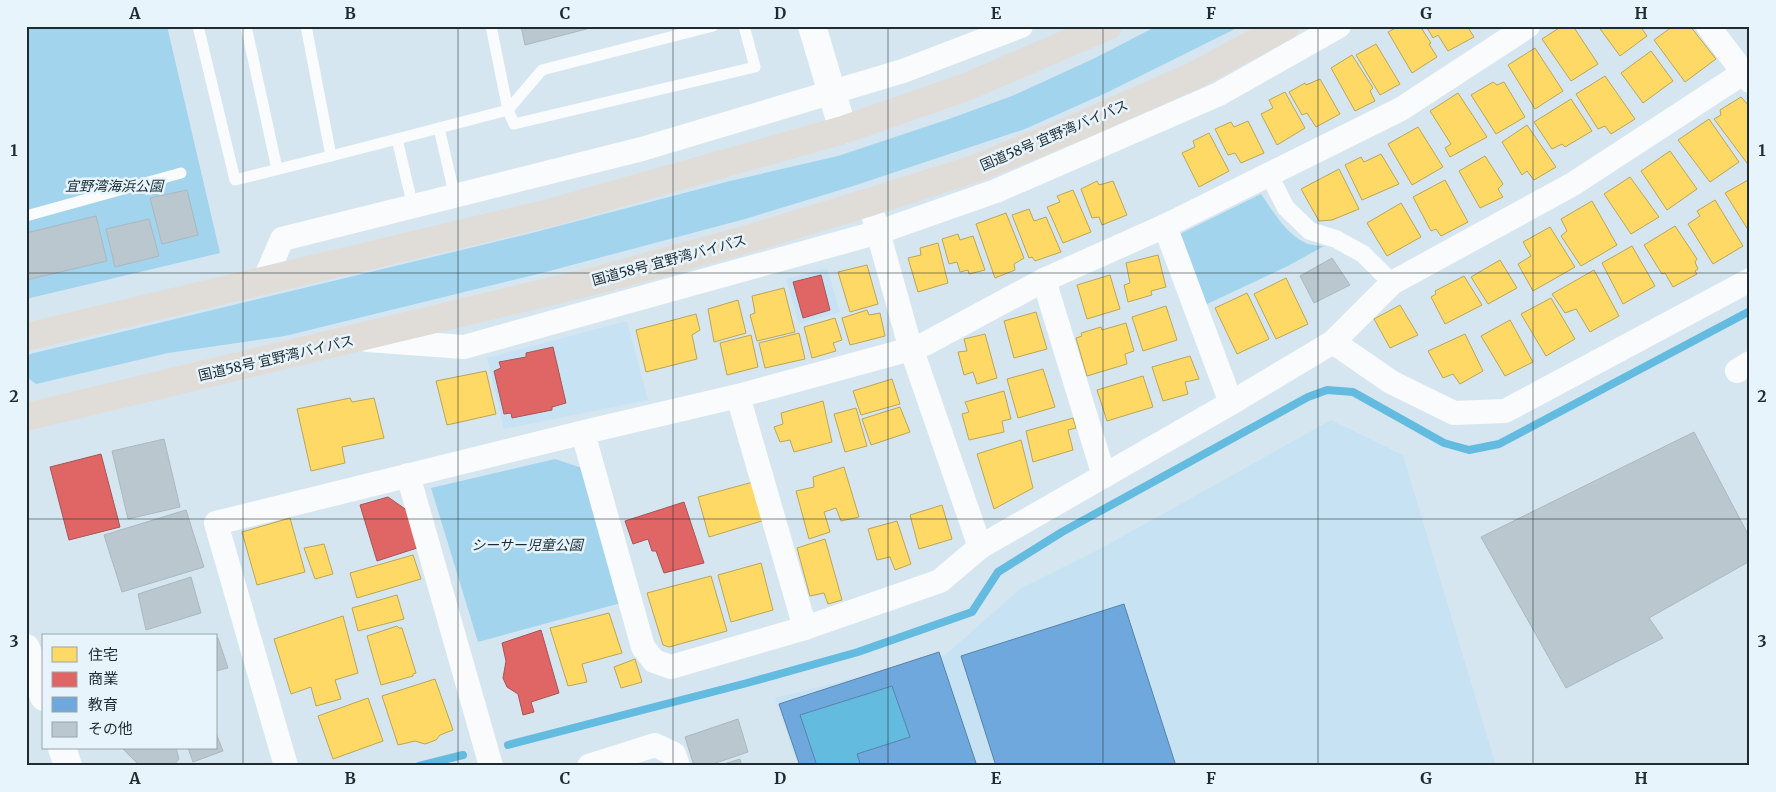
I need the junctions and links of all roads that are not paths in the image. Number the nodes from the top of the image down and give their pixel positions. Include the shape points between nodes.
1 (198, 26) edge
2 (246, 26) edge
3 (306, 26) edge
4 (491, 26) edge
5 (713, 26) edge
6 (744, 26) edge
7 (812, 26) edge
8 (1021, 26) edge
9 (1108, 26) edge
10 (1286, 26) edge
11 (1339, 26) edge
12 (1528, 26) edge
13 (1708, 26) edge
14 (1746, 77) edge
15 (831, 93) junction
16 (508, 110) junction
17 (439, 128) junction
18 (843, 130) junction
19 (397, 139) junction
20 (331, 156) junction
21 (278, 169) junction
22 (181, 173) dead end
23 (1269, 175) junction
24 (455, 197) junction
25 (870, 202) junction
26 (413, 207) junction
27 (26, 216) edge
28 (1165, 226) junction
29 (878, 232) junction
30 (1044, 280) junction
31 (1750, 280) edge
32 (264, 281) junction
33 (1392, 283) junction
34 (26, 337) edge
35 (355, 339) junction
36 (1332, 342) junction
37 (911, 349) junction
38 (738, 396) junction
39 (1231, 403) junction
40 (26, 417) edge
41 (583, 433) junction
42 (408, 475) junction
43 (1104, 476) junction
44 (980, 547) junction
45 (805, 628) junction
46 (26, 648) edge
47 (42, 692) edge
48 (63, 750) edge
49 (68, 766) edge
50 (286, 766) edge
51 (491, 766) edge
52 (589, 766) edge
53 (678, 766) edge

1 - 21 lane via 235,180
2 - 21 lane
3 - 20 lane
4 - 16 lane
5 - 16 lane via 542,70
6 - 16 lane via 755,67 514,124
7 - 15 street
8 - 15 street via 903,71
9 - 18 highway via 966,87
10 - 25 highway, 国道58号 宜野湾バイパス via 1193,76 1082,125 977,168
11 - 29 street via 1219,94 996,191
12 - 23 street via 1401,109
13 - 14 street
14 - 33 street via 1573,184
15 - 18 street
15 - 24 street via 642,149
16 - 17 lane
17 - 19 lane
17 - 24 lane
18 - 32 highway via 549,213
19 - 20 lane
19 - 26 lane
20 - 21 lane
22 - 27 lane
23 - 28 street
23 - 33 street via 1286,208 1310,232 1336,239 1363,254
24 - 26 street
25 - 29 street
25 - 35 highway, 国道58号 宜野湾バイパス via 602,279
26 - 32 street via 282,239
28 - 30 street
28 - 39 street
29 - 35 street via 464,347
29 - 37 street
30 - 37 street
30 - 43 street
31 - 36 street via 1505,411 1454,413 1391,382
32 - 34 highway
33 - 36 street
35 - 40 highway, 国道58号 宜野湾バイパス
36 - 39 street
37 - 38 street
37 - 44 street
38 - 41 street
38 - 45 street
39 - 43 street
41 - 42 street
41 - 45 street via 643,647 654,661 671,667
42 - 50 street via 216,523
42 - 51 street
43 - 44 street
44 - 45 street via 940,581
46 - 47 street
48 - 49 street
52 - 53 street via 655,744 674,754

